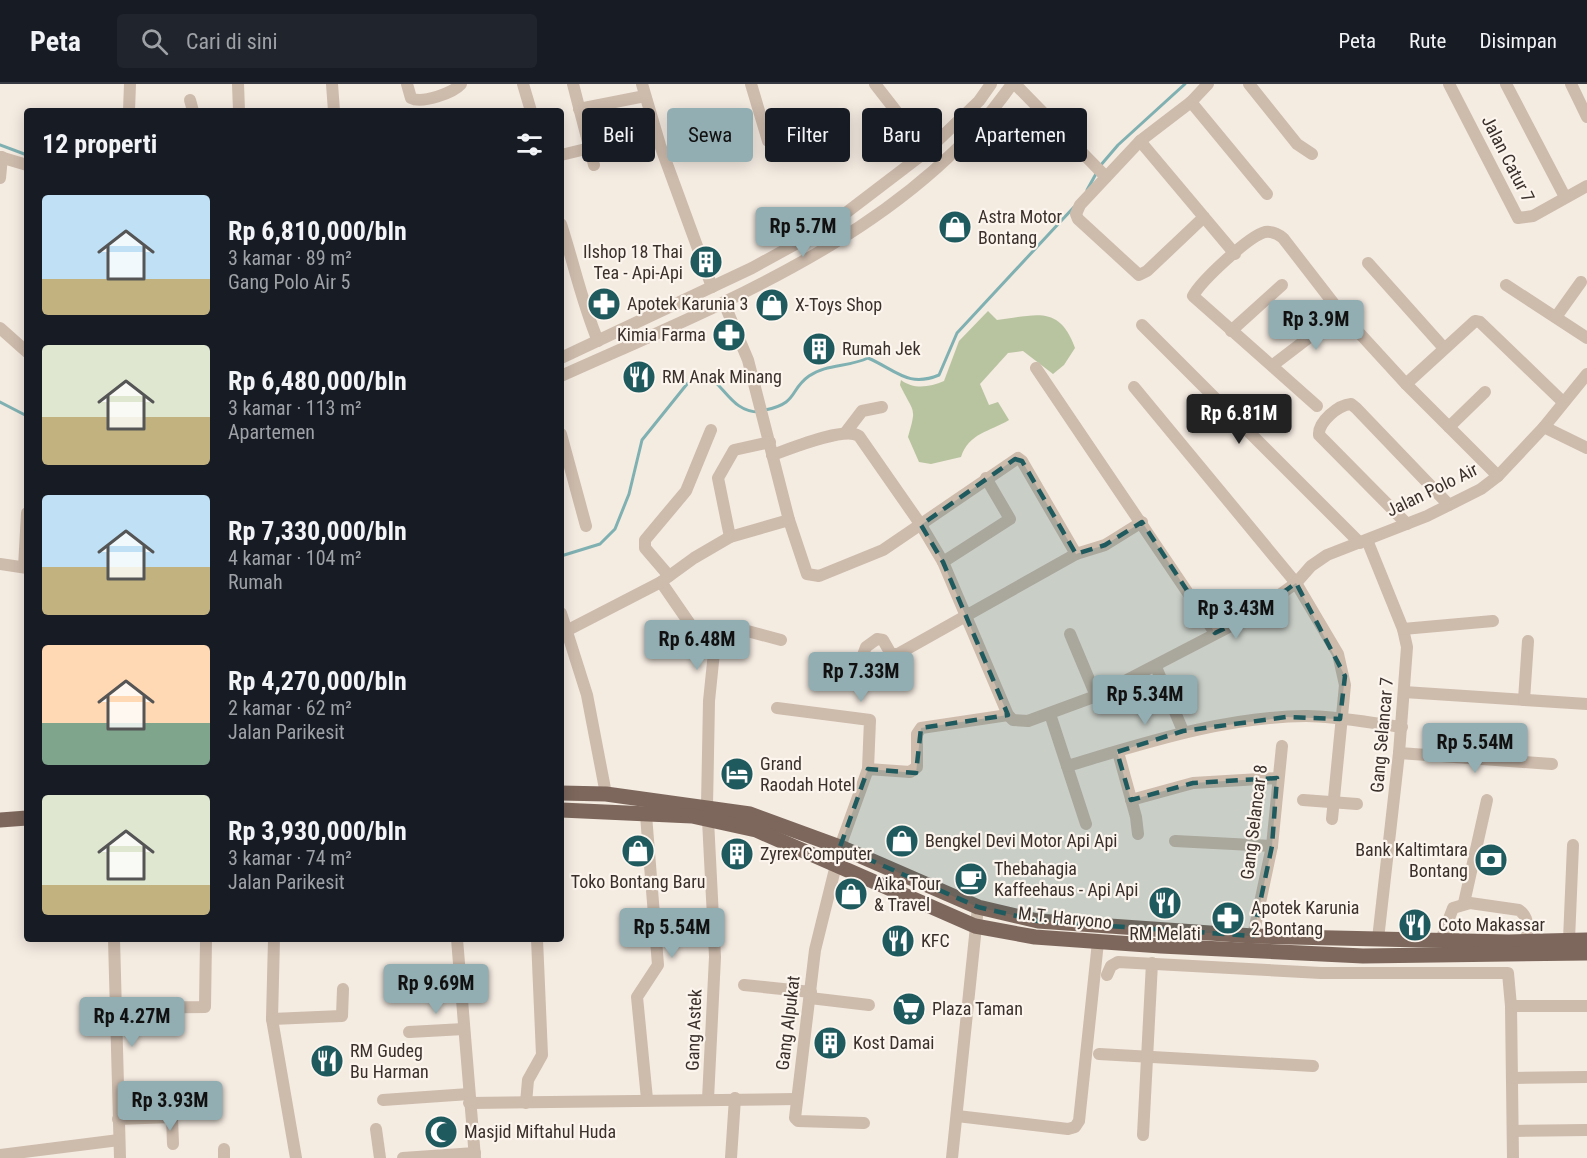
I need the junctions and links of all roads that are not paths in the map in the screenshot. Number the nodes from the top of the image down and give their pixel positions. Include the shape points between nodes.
1 (130, 84) edge
2 (238, 84) edge
3 (332, 84) edge
4 (407, 84) edge
5 (461, 84) edge
6 (523, 84) edge
7 (573, 84) edge
8 (751, 84) edge
9 (874, 84) edge
10 (991, 84) edge
11 (1013, 84) edge
12 (1208, 84) edge
13 (1249, 84) edge
14 (1449, 84) edge
15 (1506, 84) edge
16 (1571, 84) edge
17 (644, 90) edge
18 (1191, 102) junction
19 (129, 108) edge
20 (238, 108) edge
21 (334, 108) edge
22 (530, 108) edge
23 (893, 108) edge
24 (579, 109) junction
25 (1587, 117) edge
26 (582, 120) edge
27 (765, 131) edge
28 (942, 137) edge
29 (1140, 141) junction
30 (582, 150) edge
31 (564, 154) edge
32 (1312, 154) dead end
33 (1, 157) edge
34 (593, 162) edge
35 (913, 162) edge
36 (936, 162) edge
37 (24, 164) edge
38 (594, 165) dead end
39 (938, 165) junction
40 (908, 166) junction
41 (1100, 170) junction
42 (0, 178) edge
43 (920, 180) junction
44 (1587, 186) edge
45 (1267, 194) dead end
46 (1565, 197) junction
47 (1206, 220) junction
48 (564, 233) edge
49 (1231, 249) junction
50 (1368, 263) dead end
51 (1581, 282) dead end
52 (1282, 285) dead end
53 (1506, 285) dead end
54 (712, 287) junction
55 (724, 303) junction
56 (1341, 313) junction
57 (1556, 317) junction
58 (1142, 325) dead end
59 (0, 328) edge
60 (1231, 331) junction
61 (1587, 338) edge
62 (598, 340) junction
63 (1443, 347) junction
64 (24, 349) edge
65 (564, 357) edge
66 (1273, 365) junction
67 (1036, 368) dead end
68 (1587, 374) edge
69 (564, 375) edge
70 (1406, 384) junction
71 (1134, 387) dead end
72 (1485, 392) dead end
73 (1563, 402) junction
74 (1317, 406) dead end
75 (882, 407) dead end
76 (1449, 427) junction
77 (1544, 427) junction
78 (711, 430) dead end
79 (846, 432) junction
80 (770, 442) junction
81 (564, 445) edge
82 (1587, 448) edge
83 (772, 455) junction
84 (1498, 476) junction
85 (986, 478) junction
86 (1449, 505) junction
87 (789, 520) junction
88 (1142, 522) junction
89 (1407, 524) junction
90 (921, 525) junction
91 (586, 526) dead end
92 (730, 537) junction
93 (1364, 541) junction
94 (1076, 554) junction
95 (943, 562) junction
96 (0, 564) edge
97 (24, 568) edge
98 (665, 579) junction
99 (1296, 583) junction
100 (964, 616) junction
101 (564, 621) edge
102 (1493, 621) dead end
103 (692, 627) dead end
104 (1403, 628) junction
105 (568, 630) junction
106 (1215, 633) junction
107 (1070, 634) dead end
108 (781, 640) dead end
109 (1528, 641) dead end
110 (860, 663) dead end
111 (1156, 667) junction
112 (1404, 692) junction
113 (1096, 696) junction
114 (1524, 700) junction
115 (1587, 704) edge
116 (777, 708) dead end
117 (1050, 714) junction
118 (1008, 715) junction
119 (1340, 719) junction
120 (1402, 727) junction
121 (1183, 731) junction
122 (1282, 746) dead end
123 (1118, 752) junction
124 (1399, 753) junction
125 (1552, 764) dead end
126 (1067, 766) junction
127 (867, 768) junction
128 (1277, 778) junction
129 (564, 793) edge
130 (606, 794) junction
131 (1131, 800) junction
132 (1303, 800) dead end
133 (1487, 800) dead end
134 (1332, 802) junction
135 (1357, 804) dead end
136 (564, 810) edge
137 (708, 813) junction
138 (646, 815) junction
139 (24, 818) edge
140 (1332, 819) dead end
141 (0, 820) edge
142 (1086, 824) dead end
143 (1138, 834) dead end
144 (1175, 841) dead end
145 (1573, 845) dead end
146 (1272, 846) junction
147 (840, 847) junction
148 (836, 865) junction
149 (1464, 903) junction
150 (978, 907) junction
151 (975, 927) junction
152 (1253, 936) junction
153 (1378, 939) junction
154 (1441, 939) junction
155 (1569, 940) junction
156 (1587, 940) edge
157 (1527, 941) junction
158 (114, 942) edge
159 (206, 942) edge
160 (274, 942) edge
161 (457, 942) edge
162 (537, 942) edge
163 (1098, 942) junction
164 (1509, 948) junction
165 (1587, 953) edge
166 (1152, 963) junction
167 (1508, 973) junction
168 (1107, 975) dead end
169 (744, 985) dead end
170 (343, 989) dead end
171 (811, 995) junction
172 (869, 1005) dead end
173 (1511, 1006) junction
174 (1587, 1006) edge
175 (115, 1008) junction
176 (272, 1019) junction
177 (464, 1029) junction
178 (409, 1032) dead end
179 (1099, 1054) dead end
180 (1147, 1056) junction
181 (1313, 1066) dead end
182 (1587, 1077) edge
183 (1512, 1078) junction
184 (172, 1093) dead end
185 (469, 1098) junction
186 (735, 1098) junction
187 (708, 1099) junction
188 (796, 1099) junction
189 (383, 1100) dead end
190 (647, 1100) junction
191 (526, 1103) junction
192 (957, 1116) junction
193 (172, 1117) junction
194 (118, 1119) junction
195 (864, 1123) dead end
196 (376, 1129) dead end
197 (1587, 1130) edge
198 (1513, 1131) junction
199 (1143, 1134) dead end
200 (119, 1140) junction
201 (173, 1144) dead end
202 (59, 1153) edge
203 (0, 1155) edge
204 (475, 1156) edge
205 (120, 1158) edge
206 (296, 1158) edge
207 (380, 1158) edge
208 (403, 1158) edge
209 (731, 1158) edge
210 (952, 1158) edge
211 (1513, 1158) edge

1 - 19 street
2 - 20 street
3 - 21 street
4 - 5 street via 411,98 418,100 449,92
6 - 22 street
7 - 24 street
8 - 27 street
9 - 23 street
10 - 28 street
11 - 39 street via 993,111
11 - 41 street
12 - 18 street
13 - 32 street via 1294,141
14 - 46 street, Jalan Catur 7 via 1518,218 1528,218
15 - 46 street
16 - 25 street
17 - 24 street
17 - 54 street
18 - 29 street
18 - 45 street
24 - 26 street
29 - 41 street
29 - 47 street
30 - 31 street
33 - 37 street
33 - 42 street
34 - 38 street
35 - 40 street
36 - 39 street
39 - 43 street
40 - 43 street
40 - 54 street via 822,230
41 - 47 street via 1076,214 1134,273 1147,271
43 - 55 street via 824,249
44 - 46 street
47 - 49 street
48 - 62 street via 582,289 582,301
49 - 56 street via 1265,232 1276,232
49 - 60 street via 1193,296
50 - 63 street
51 - 57 street
52 - 60 street
53 - 57 street
54 - 62 street
55 - 69 street
55 - 80 street via 748,360
56 - 66 street
56 - 70 street
57 - 61 street
58 - 93 street
59 - 64 street
60 - 66 street
62 - 65 street
63 - 70 street
63 - 73 street via 1469,325 1480,322
66 - 74 street
67 - 88 street
68 - 73 street, Jalan Polo Air
70 - 76 street
71 - 99 street
72 - 76 street
73 - 77 street, Jalan Polo Air
75 - 79 street via 862,411
76 - 84 street
77 - 82 street
77 - 84 street, Jalan Polo Air
78 - 98 street via 686,491 645,540 645,548
79 - 83 street
79 - 90 street via 859,436
80 - 83 street
80 - 92 street via 734,450 719,473
81 - 91 street
83 - 87 street
84 - 86 street, Jalan Polo Air via 1482,489
85 - 90 street
85 - 94 street via 1011,460 1021,459
85 - 95 street via 1010,519
86 - 89 street, Jalan Polo Air
86 - 89 street via 1356,408 1343,404 1322,424 1319,435
87 - 90 street via 804,568 812,576 883,550
87 - 92 street
88 - 94 street via 1105,545
88 - 106 street
89 - 93 street, Jalan Polo Air
90 - 95 street
92 - 98 street
93 - 99 street, Jalan Polo Air via 1319,559
93 - 104 street, Gang Selancar 7
94 - 100 street
95 - 100 street
96 - 97 street
98 - 103 street
98 - 105 street
99 - 106 street, Jalan Polo Air via 1252,615
99 - 119 street via 1343,666 1346,685
100 - 110 street via 894,655 877,639 866,647
100 - 118 street
101 - 105 street
102 - 104 street
104 - 112 street, Gang Selancar 7 via 1407,655
105 - 130 street via 587,695
106 - 111 street, Jalan Polo Air
107 - 113 street
108 - 137 street, Gang Astek via 729,626 716,633 709,701
109 - 114 street
111 - 113 street, Jalan Polo Air
111 - 121 street
112 - 114 street
112 - 120 street, Gang Selancar 7
113 - 117 street, Jalan Polo Air
114 - 115 street
116 - 127 street via 870,720
117 - 118 street, Jalan Polo Air via 1020,721
117 - 126 street
118 - 127 street, Jalan Polo Air via 921,728 913,771
119 - 120 street
119 - 121 street via 1286,717
119 - 134 street
120 - 124 street, Gang Selancar 7
121 - 123 street
122 - 128 street, Gang Selancar 8
123 - 126 street
123 - 131 street
124 - 125 street
124 - 153 street, Gang Selancar 7
126 - 142 street
127 - 147 street
128 - 131 street via 1193,783
128 - 146 street, Gang Selancar 8
129 - 130 main road, M.T. Haryono
130 - 137 main road, M.T. Haryono
131 - 143 street
132 - 134 street
133 - 149 street
134 - 135 street
134 - 140 street
136 - 138 main road, M.T. Haryono
137 - 138 main road, M.T. Haryono
137 - 147 main road, M.T. Haryono via 750,814
137 - 148 main road, M.T. Haryono
137 - 187 street, Gang Astek via 715,957
138 - 190 street via 658,965 638,997
139 - 141 main road
144 - 146 street
145 - 155 street
146 - 152 street, Gang Selancar 8
147 - 150 main road, M.T. Haryono
148 - 151 main road, M.T. Haryono
148 - 171 street, Gang Alpukat via 817,936
149 - 154 street via 1453,908
149 - 157 street via 1519,910 1527,919
150 - 151 street
150 - 152 main road, M.T. Haryono via 1038,921
151 - 163 main road, M.T. Haryono
151 - 192 street
152 - 153 main road, M.T. Haryono
153 - 154 main road, M.T. Haryono
154 - 164 main road, M.T. Haryono
155 - 156 main road, M.T. Haryono
155 - 157 main road, M.T. Haryono
157 - 164 main road, M.T. Haryono
158 - 175 street
159 - 175 street via 205,1007
160 - 176 street
161 - 177 street
162 - 191 street via 542,1055 528,1080
163 - 164 main road, M.T. Haryono via 1363,956
163 - 192 street via 1079,1120 1074,1127
164 - 165 main road, M.T. Haryono
164 - 167 street
166 - 167 street via 1321,973
166 - 168 street via 1118,962
166 - 180 street
167 - 173 street
169 - 171 street
170 - 176 street via 342,1016
171 - 172 street
171 - 188 street, Gang Alpukat
173 - 174 street
173 - 183 street
175 - 194 street
176 - 206 street
177 - 178 street
177 - 185 street
179 - 180 street
180 - 181 street
180 - 199 street
182 - 183 street
183 - 198 street
184 - 193 street
185 - 189 street
185 - 191 street
185 - 204 street
186 - 187 street
186 - 188 street
186 - 209 street
187 - 190 street
188 - 195 street, Gang Alpukat via 798,1121
190 - 191 street
192 - 210 street
193 - 194 street
193 - 201 street
194 - 200 street
196 - 207 street
197 - 198 street
198 - 211 street
200 - 202 street
200 - 205 street
202 - 203 street
204 - 208 street

